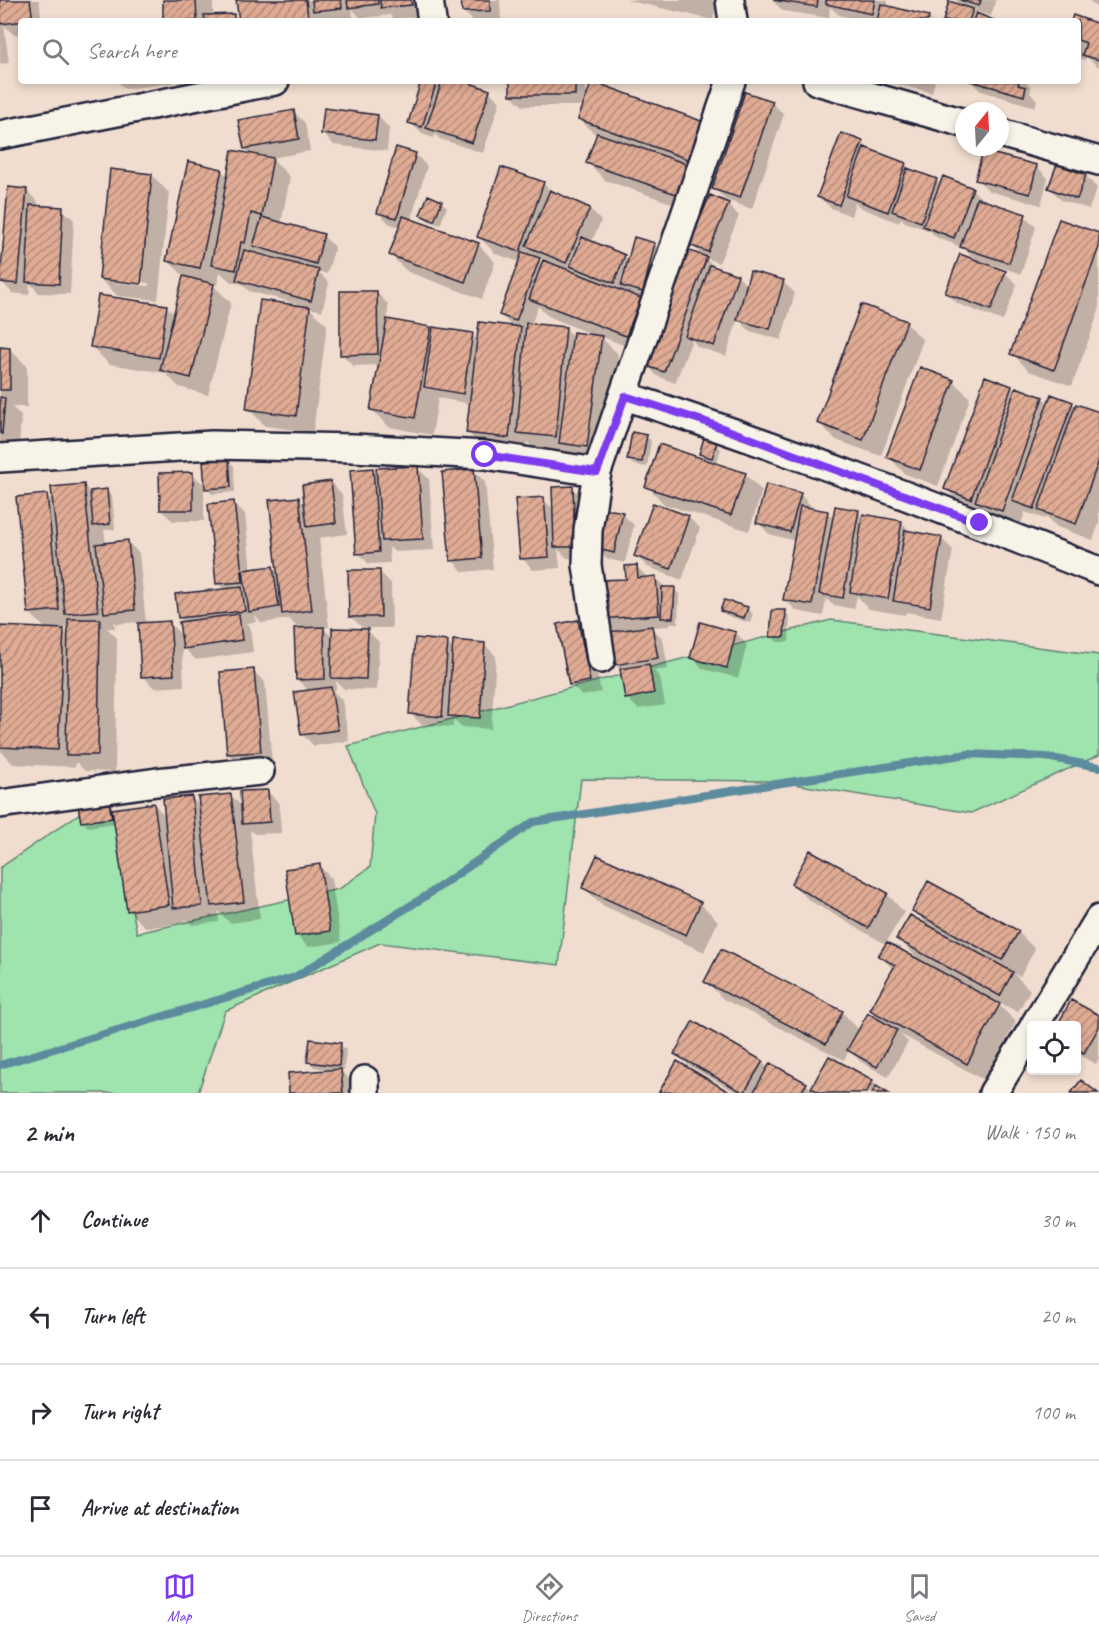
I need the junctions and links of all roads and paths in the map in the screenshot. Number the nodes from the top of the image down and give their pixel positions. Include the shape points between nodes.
1 (429, 0) edge
2 (730, 0) edge
3 (432, 18) edge
4 (733, 18) edge
5 (260, 84) edge
6 (730, 84) edge
7 (828, 84) edge
8 (955, 120) edge
9 (0, 135) edge
10 (1009, 136) edge
11 (1099, 161) edge
12 (625, 396) junction
13 (0, 458) edge
14 (597, 472) junction
15 (1099, 571) edge
16 (601, 659) dead end
17 (260, 771) dead end
18 (0, 804) edge
19 (1099, 919) edge
20 (1037, 1021) edge
21 (1027, 1037) edge
22 (993, 1093) edge

1 - 3 street
2 - 4 street
5 - 9 street
6 - 12 street
7 - 8 street
10 - 11 street
12 - 14 street
12 - 15 street via 980,523
13 - 14 street via 212,445 354,448 485,455
14 - 16 street via 587,565
17 - 18 street
19 - 20 street
21 - 22 street

